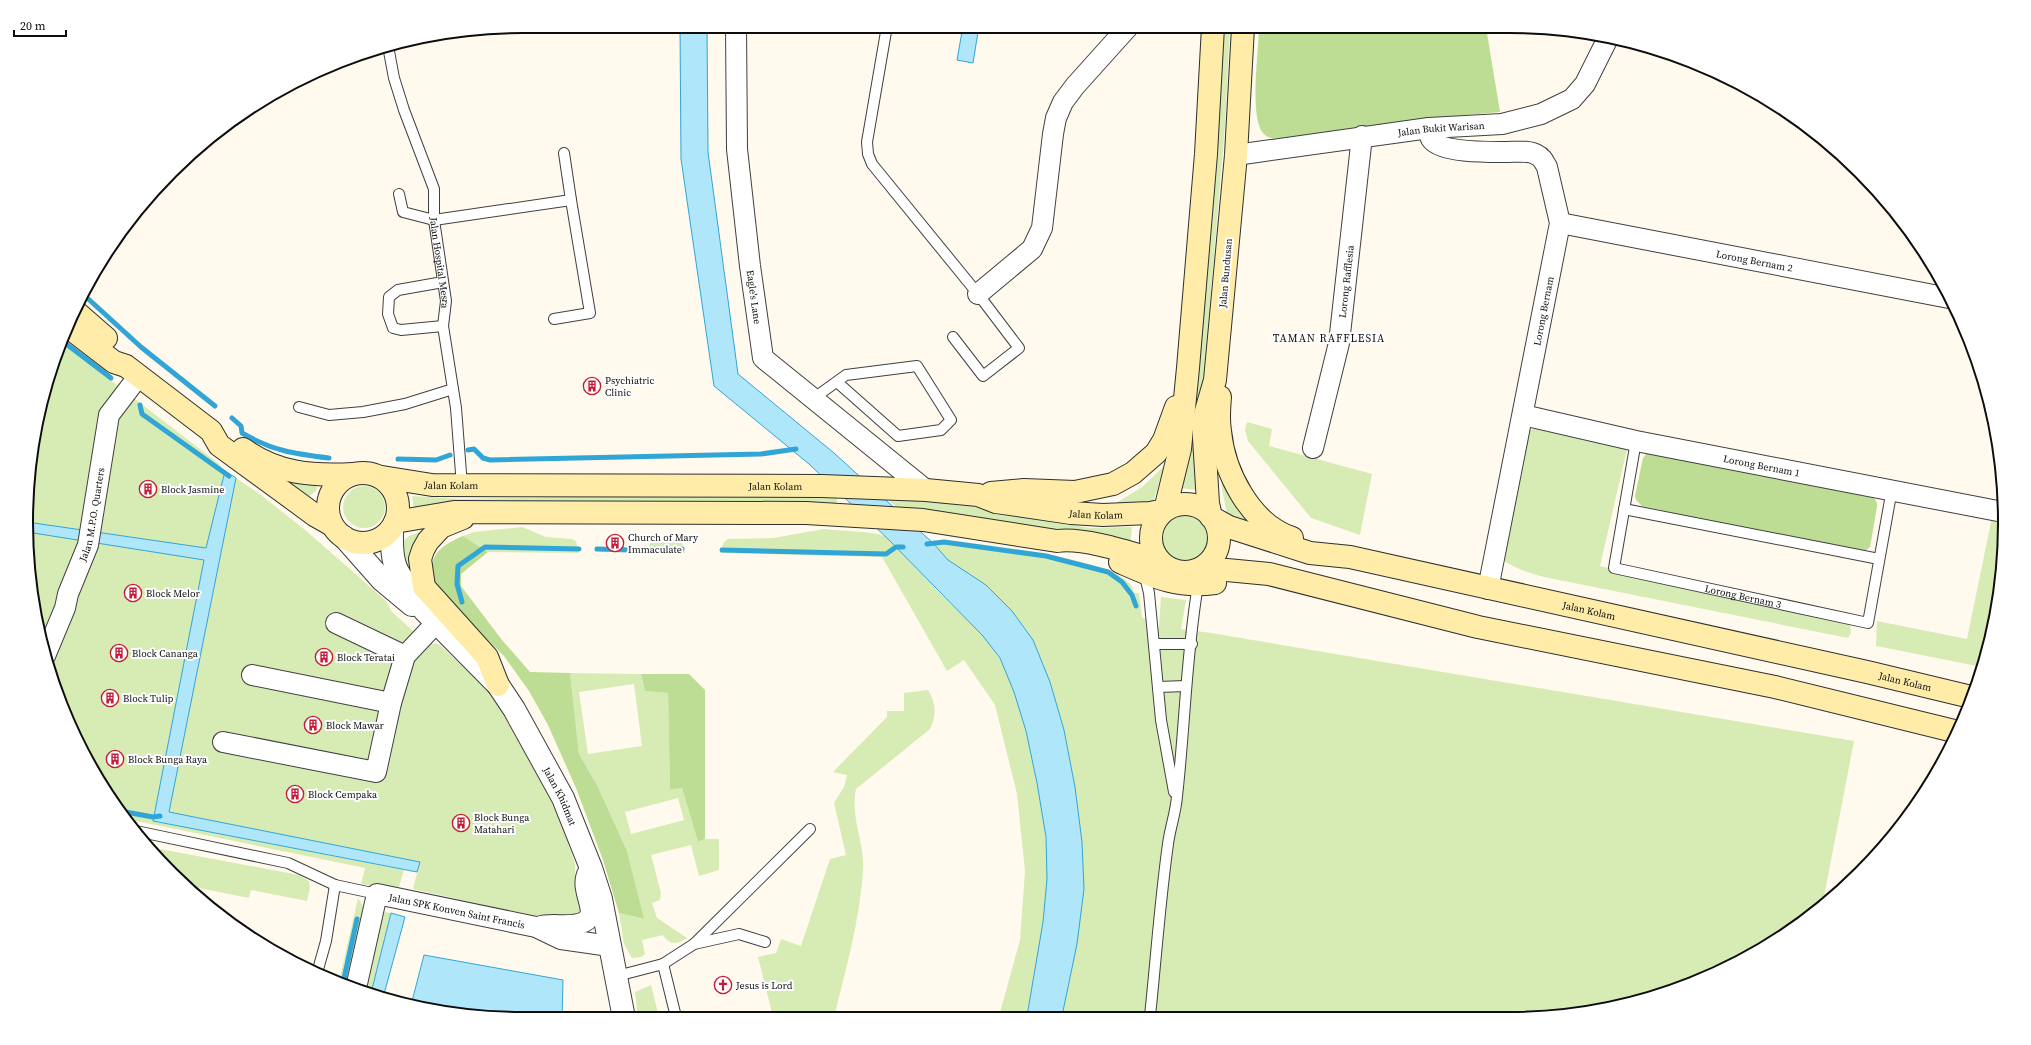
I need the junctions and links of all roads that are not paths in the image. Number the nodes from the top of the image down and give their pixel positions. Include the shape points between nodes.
1 (736, 33) edge
2 (886, 33) edge
3 (1123, 33) edge
4 (1213, 33) edge
5 (1243, 33) edge
6 (1597, 41) edge
7 (1606, 42) edge
8 (389, 52) edge
9 (1599, 57) junction
10 (1428, 128) junction
11 (1362, 136) junction
12 (564, 153) dead end
13 (1236, 155) junction
14 (399, 194) dead end
15 (571, 200) junction
16 (434, 220) junction
17 (1560, 223) junction
18 (443, 282) junction
19 (978, 294) junction
20 (1943, 297) edge
21 (79, 315) edge
22 (554, 319) dead end
23 (443, 326) junction
24 (72, 329) edge
25 (952, 337) dead end
26 (1188, 368) junction
27 (132, 371) junction
28 (1215, 380) junction
29 (837, 382) junction
30 (453, 389) junction
31 (814, 398) junction
32 (299, 407) dead end
33 (1522, 415) junction
34 (214, 437) junction
35 (1636, 441) junction
36 (1313, 448) dead end
37 (353, 474) junction
38 (382, 477) junction
39 (462, 486) junction
40 (1892, 489) junction
41 (926, 490) junction
42 (978, 495) junction
43 (1165, 510) junction
44 (1624, 510) junction
45 (1998, 511) edge
46 (478, 512) junction
47 (1211, 517) junction
48 (394, 525) junction
49 (338, 531) junction
50 (1350, 557) junction
51 (1879, 559) junction
52 (1152, 566) junction
53 (1196, 578) junction
54 (1488, 589) junction
55 (430, 617) junction
56 (336, 623) dead end
57 (1154, 644) junction
58 (1192, 644) junction
59 (49, 646) edge
60 (405, 656) junction
61 (252, 675) dead end
62 (498, 686) junction
63 (1186, 686) junction
64 (1158, 687) junction
65 (1966, 696) edge
66 (390, 703) junction
67 (1952, 730) edge
68 (223, 742) dead end
69 (1177, 804) junction
70 (810, 830) dead end
71 (144, 833) edge
72 (591, 868) junction
73 (335, 885) junction
74 (377, 894) junction
75 (536, 927) junction
76 (765, 942) dead end
77 (694, 944) junction
78 (610, 946) junction
79 (663, 964) junction
80 (319, 968) edge
81 (617, 976) junction
82 (357, 983) edge
83 (623, 1012) edge
84 (675, 1012) edge
85 (1150, 1012) edge

1 - 31 street, Eagle's Lane via 737,149 763,358
2 - 19 lane via 867,142 868,154 872,164
3 - 19 street via 1075,86 1063,102 1056,118 1042,228 1032,249
4 - 26 main road via 1206,154
5 - 13 main road, Jalan Bundusan
6 - 9 street
7 - 9 street, Jalan Bukit Warisan
8 - 16 lane, Jalan Hospital Mesra via 404,110 434,188
9 - 10 street, Jalan Bukit Warisan via 1585,84 1572,99 1541,114 1502,124
10 - 11 street, Jalan Bukit Warisan
10 - 17 street, Lorong Bernam via 1430,138 1445,147 1536,154 1546,166
11 - 13 street, Jalan Bukit Warisan
11 - 36 street, Lorong Rafflesia via 1339,343
12 - 15 lane
13 - 28 main road, Jalan Bundusan
14 - 16 lane via 403,212
15 - 16 lane
15 - 22 lane via 590,313
16 - 18 lane, Jalan Hospital Mesra
17 - 20 street, Lorong Bernam 2
17 - 33 street, Lorong Bernam
18 - 23 lane, Jalan Hospital Mesra via 446,301
18 - 23 lane via 398,290 389,297 388,314 393,328 401,330
19 - 25 lane via 1019,348 984,376
21 - 27 main road via 120,351
23 - 30 lane, Jalan Hospital Mesra
24 - 27 main road via 114,362
26 - 42 main road via 1164,440 1156,453 1133,473 1113,484 1075,492 1024,490
26 - 43 main road via 1180,449
27 - 34 main road via 210,431
27 - 59 street, Jalan M.P.O. Quarters via 109,416 89,536 68,594 66,608
28 - 47 main road, Jalan Bundusan via 1204,418 1208,503
28 - 50 main road via 1220,396 1222,445 1227,463 1244,499 1285,535
29 - 29 lane via 846,375 917,366 951,420 941,430 898,436
29 - 31 lane
30 - 32 lane via 405,404 363,412 329,415
30 - 39 lane, Jalan Hospital Mesra
31 - 41 street, Eagle's Lane
33 - 35 street, Lorong Bernam 1
33 - 54 street, Lorong Bernam
34 - 37 main road via 228,437 254,456 302,474
34 - 49 main road via 219,445
35 - 40 street, Lorong Bernam 1
35 - 44 lane, Lorong Bernam 3
37 - 38 main road via 368,472
37 - 49 main road via 340,481 332,492 328,504 328,517
38 - 39 main road, Jalan Kolam via 432,485
38 - 48 main road via 396,492 399,502 399,512
39 - 41 main road, Jalan Kolam via 822,486
40 - 45 street, Lorong Bernam 1
40 - 51 lane, Lorong Bernam 3
41 - 42 main road, Jalan Kolam
42 - 43 main road, Jalan Kolam via 996,502 1071,513 1103,515
43 - 47 main road via 1180,505 1194,506
43 - 52 main road via 1151,534 1154,553
44 - 51 lane
44 - 51 lane, Lorong Bernam 3 via 1614,568 1868,623
46 - 48 main road via 454,512
46 - 52 main road via 651,511 854,515 923,520 1056,541 1084,542
46 - 62 main road via 436,531 420,559 424,587 487,657
47 - 50 main road, Jalan Kolam via 1229,527 1310,553
47 - 53 main road via 1216,524 1219,543 1211,560
48 - 49 main road via 382,538 367,542 357,542
48 - 55 street, Jalan Khidmat via 394,561 398,572 419,597
49 - 55 street, Jalan Khidmat via 382,580 411,605
50 - 54 main road, Jalan Kolam
52 - 53 main road via 1166,567
52 - 57 lane via 1149,594
53 - 58 lane via 1190,634
53 - 67 main road via 1295,581 1478,627 1775,687
54 - 65 main road, Jalan Kolam
55 - 60 street
55 - 62 street, Jalan Khidmat
56 - 60 street
57 - 58 lane
57 - 64 lane
58 - 63 lane
60 - 66 street
61 - 66 street
62 - 72 street, Jalan Khidmat via 542,756 563,798
63 - 64 lane
63 - 69 lane
64 - 69 lane via 1161,720
66 - 68 street via 376,772
69 - 85 lane via 1168,843
70 - 77 lane
71 - 73 lane via 288,863
72 - 75 street, Jalan SPK Konven Saint Francis via 586,875 585,884 590,916 584,922 575,924 547,924
72 - 78 street, Jalan Khidmat via 601,899
73 - 74 lane
73 - 80 lane
74 - 75 street, Jalan SPK Konven Saint Francis
74 - 82 street
75 - 78 street, Jalan SPK Konven Saint Francis via 561,939
76 - 77 lane via 739,934
77 - 79 lane
78 - 81 street, Jalan Khidmat
79 - 81 lane
79 - 84 lane
81 - 83 street, Jalan Khidmat

